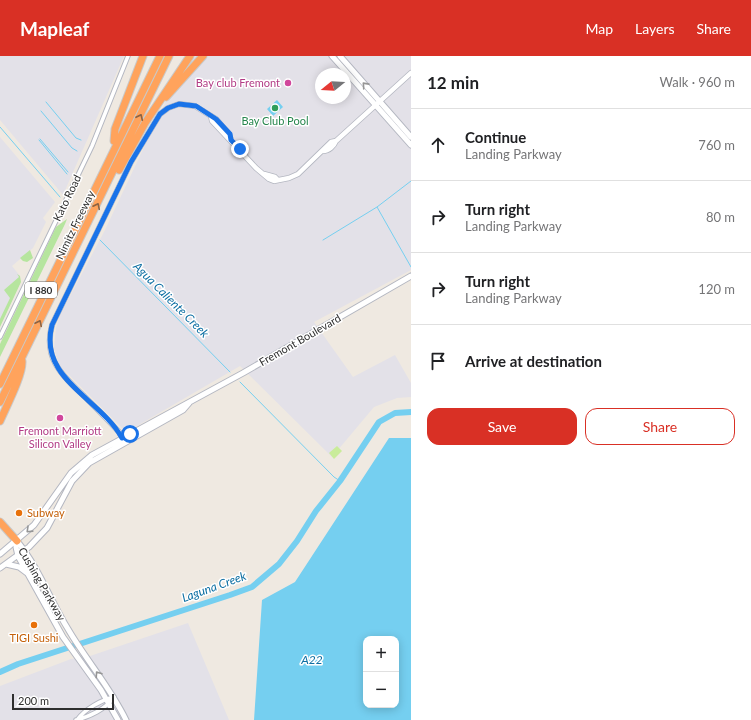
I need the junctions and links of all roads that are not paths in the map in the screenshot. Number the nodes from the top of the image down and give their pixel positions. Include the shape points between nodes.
1 (128, 56) edge
2 (143, 56) edge
3 (155, 56) edge
4 (160, 56) edge
5 (169, 56) edge
6 (190, 56) edge
7 (202, 56) edge
8 (332, 56) edge
9 (340, 56) edge
10 (411, 73) edge
11 (377, 103) junction
12 (153, 112) junction
13 (411, 137) edge
14 (114, 141) junction
15 (411, 144) edge
16 (111, 177) junction
17 (411, 276) edge
18 (0, 337) edge
19 (22, 358) junction
20 (0, 374) edge
21 (0, 384) edge
22 (0, 402) edge
23 (0, 421) edge
24 (124, 440) junction
25 (71, 473) junction
26 (69, 486) junction
27 (60, 488) junction
28 (59, 505) junction
29 (0, 522) edge
30 (17, 541) junction
31 (24, 551) junction
32 (0, 554) edge
33 (18, 556) junction
34 (6, 564) junction
35 (0, 568) edge
36 (32, 580) junction
37 (114, 697) junction
38 (108, 701) junction
39 (76, 720) edge
40 (118, 720) edge
41 (126, 720) edge

1 - 18 street, Kato Road via 92,146
2 - 14 highway via 115,129
3 - 14 highway, Nimitz Freeway / I 880
4 - 21 highway, I 880
16 -> 5 highway, Nimitz Freeway / I 880
6 - 12 highway
7 - 12 highway
8 - 11 main road
11 -> 9 main road
10 - 11 street
11 - 13 main road
11 - 15 main road
11 - 24 street via 298,174 284,179 264,174 231,140 230,134 196,106 184,104 168,108 157,117 131,162 52,325 49,345 55,364 66,378
12 - 16 highway via 119,170
14 - 20 highway, Nimitz Freeway / I 880
19 -> 16 highway, Nimitz Freeway / I 880
17 - 24 main road, Fremont Boulevard via 189,403 181,405
19 - 22 highway, Nimitz Freeway / I 880
19 - 23 highway via 22,367
24 - 25 main road, Fremont Boulevard via 92,455
24 - 26 main road, Fremont Boulevard via 89,463
25 - 26 main road
25 - 27 main road, Fremont Boulevard
26 - 28 main road, Fremont Boulevard
27 - 28 main road
27 -> 30 main road, Fremont Boulevard via 41,517
28 - 31 main road, Fremont Boulevard via 47,528
29 - 30 highway
30 - 31 main road, Cushing Parkway
30 - 32 main road, Fremont Boulevard
30 - 33 main road, Cushing Parkway
31 - 33 main road, Fremont Boulevard
37 -> 31 main road, Cushing Parkway via 73,638
33 - 34 main road, Fremont Boulevard
33 - 36 main road, Cushing Parkway
34 - 35 main road, Fremont Boulevard
34 - 36 main road via 23,570
36 - 38 main road, Cushing Parkway via 65,640
37 - 38 street
37 - 41 main road, Cushing Parkway
38 - 39 street via 81,714
38 - 40 main road, Cushing Parkway

